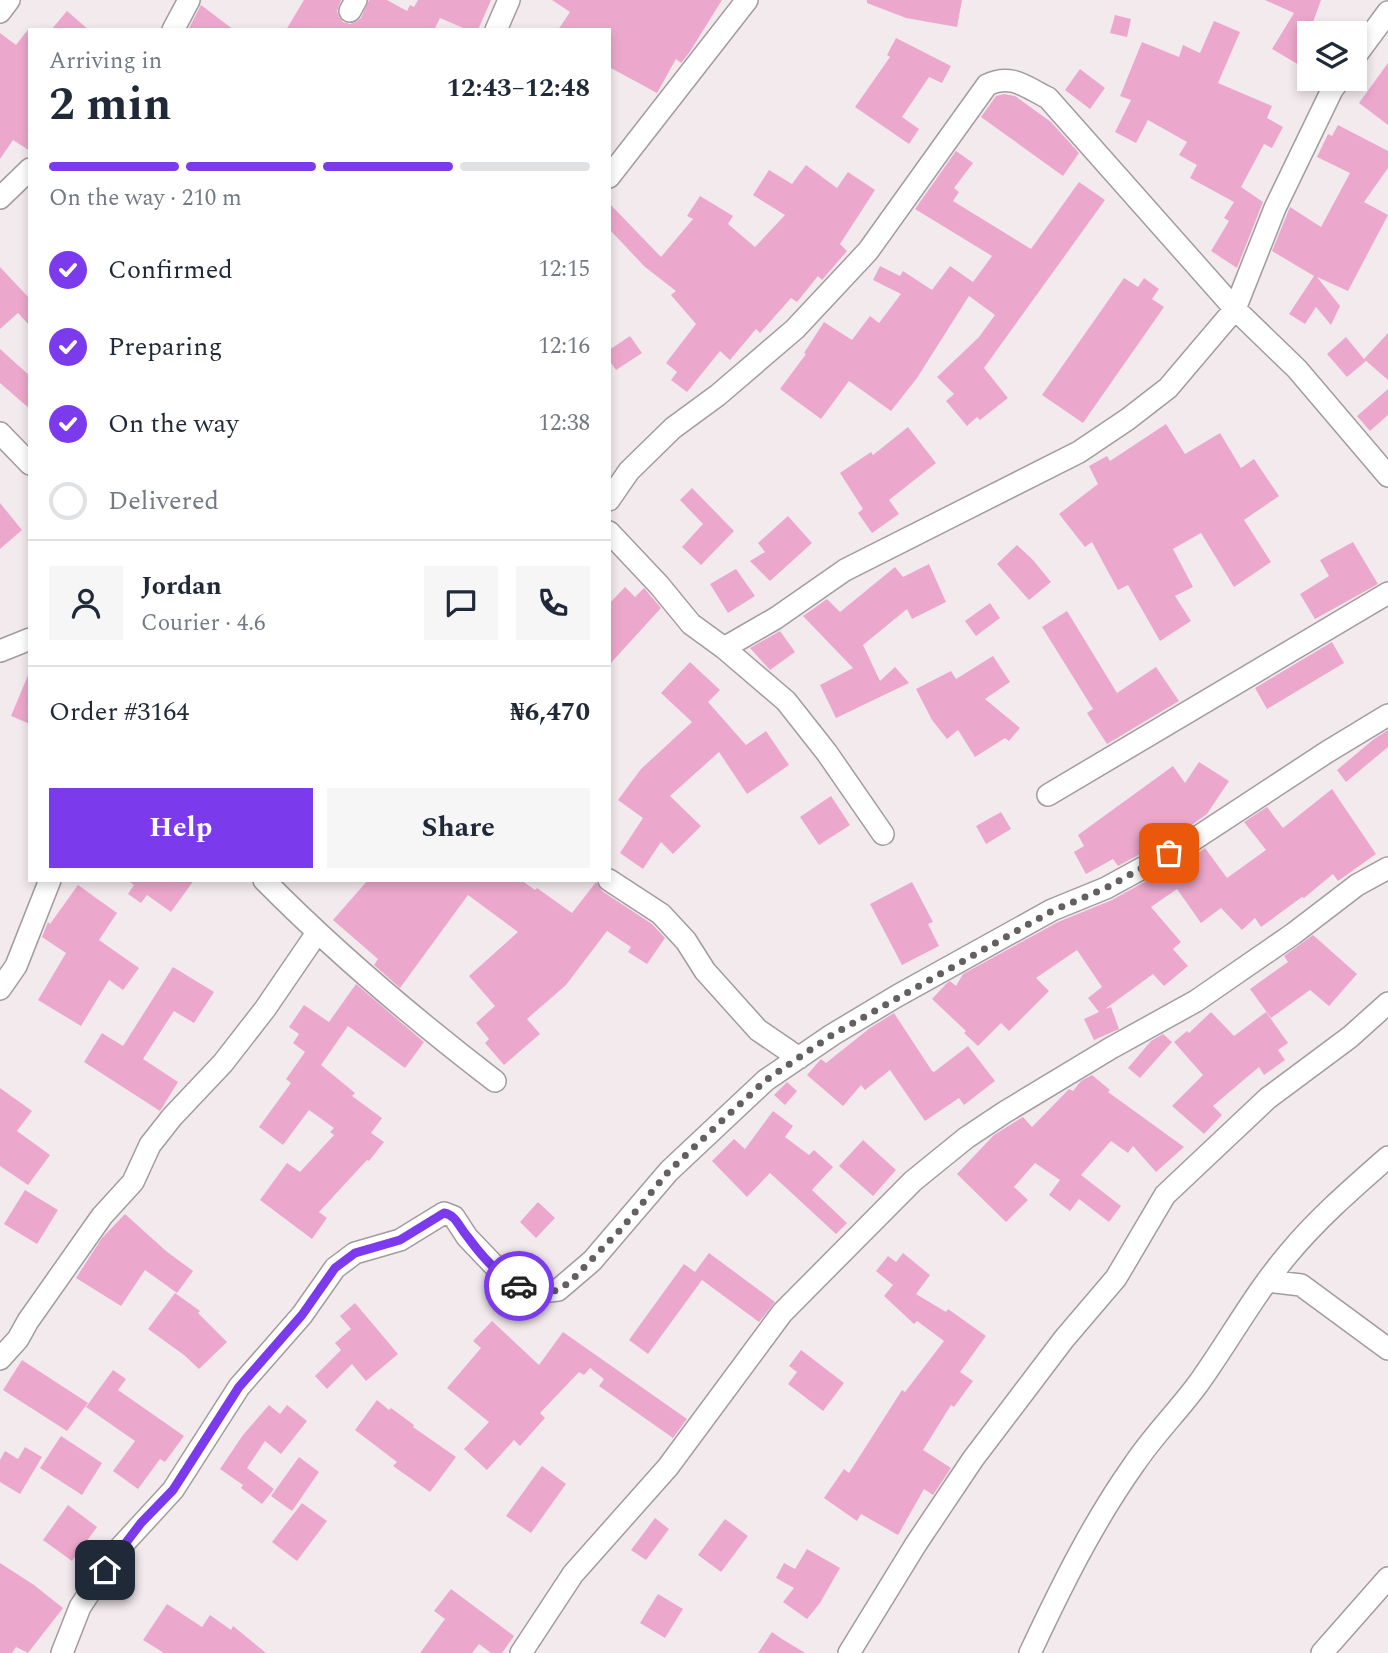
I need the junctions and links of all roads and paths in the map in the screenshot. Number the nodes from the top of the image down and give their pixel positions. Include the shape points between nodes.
1 (9, 0) edge
2 (189, 0) edge
3 (509, 0) edge
4 (747, 0) edge
5 (0, 12) edge
6 (1388, 12) edge
7 (174, 28) edge
8 (497, 28) edge
9 (1367, 40) edge
10 (1333, 91) edge
11 (28, 172) edge
12 (611, 174) edge
13 (0, 198) edge
14 (1235, 309) junction
15 (0, 433) edge
16 (28, 462) edge
17 (1388, 475) edge
18 (611, 497) edge
19 (611, 535) edge
20 (1388, 593) edge
21 (28, 640) edge
22 (724, 648) junction
23 (0, 652) edge
24 (1388, 715) edge
25 (1048, 795) dead end
26 (883, 834) dead end
27 (1388, 868) edge
28 (611, 881) edge
29 (49, 882) edge
30 (266, 882) edge
31 (317, 933) junction
32 (0, 989) edge
33 (1388, 1003) edge
34 (799, 1058) junction
35 (495, 1081) dead end
36 (1388, 1157) edge
37 (1290, 1252) junction
38 (1267, 1281) junction
39 (1301, 1285) junction
40 (1388, 1349) edge
41 (0, 1359) edge
42 (1388, 1578) edge
43 (62, 1653) edge
44 (521, 1653) edge
45 (849, 1653) edge
46 (1030, 1653) edge
47 (1322, 1653) edge

1 - 5 street
2 - 7 street
3 - 8 street
4 - 12 street
6 - 9 street
10 - 14 street via 1275,208
11 - 13 street
14 - 17 street via 1297,369
14 - 18 street via 1048,97 1000,79 987,85 868,251 795,329 673,428 629,471
14 - 22 street via 1168,388 1079,452 845,570
15 - 16 street
19 - 22 street via 691,624
20 - 25 street
21 - 23 street
22 - 26 street via 786,701
24 - 34 street via 1190,842 897,996
27 - 44 street via 1357,885 1196,1001 1005,1112 914,1181 782,1313 668,1467 573,1574
28 - 34 street via 661,914 758,1030
29 - 32 street via 16,966
30 - 31 street
31 - 35 street via 410,1015
31 - 41 street via 223,1063 150,1145 133,1182 102,1216
33 - 45 street via 1268,1098 1165,1195 1116,1278 973,1460
34 - 43 street via 766,1080 669,1171 592,1261 558,1290 532,1293 509,1280 454,1217 444,1213 400,1240 345,1258 239,1387 173,1490 117,1552 80,1607
36 - 37 street
37 - 38 street
37 - 39 street
38 - 39 street
38 - 46 street via 1197,1385 1136,1460 1099,1516
39 - 40 street
42 - 47 street

